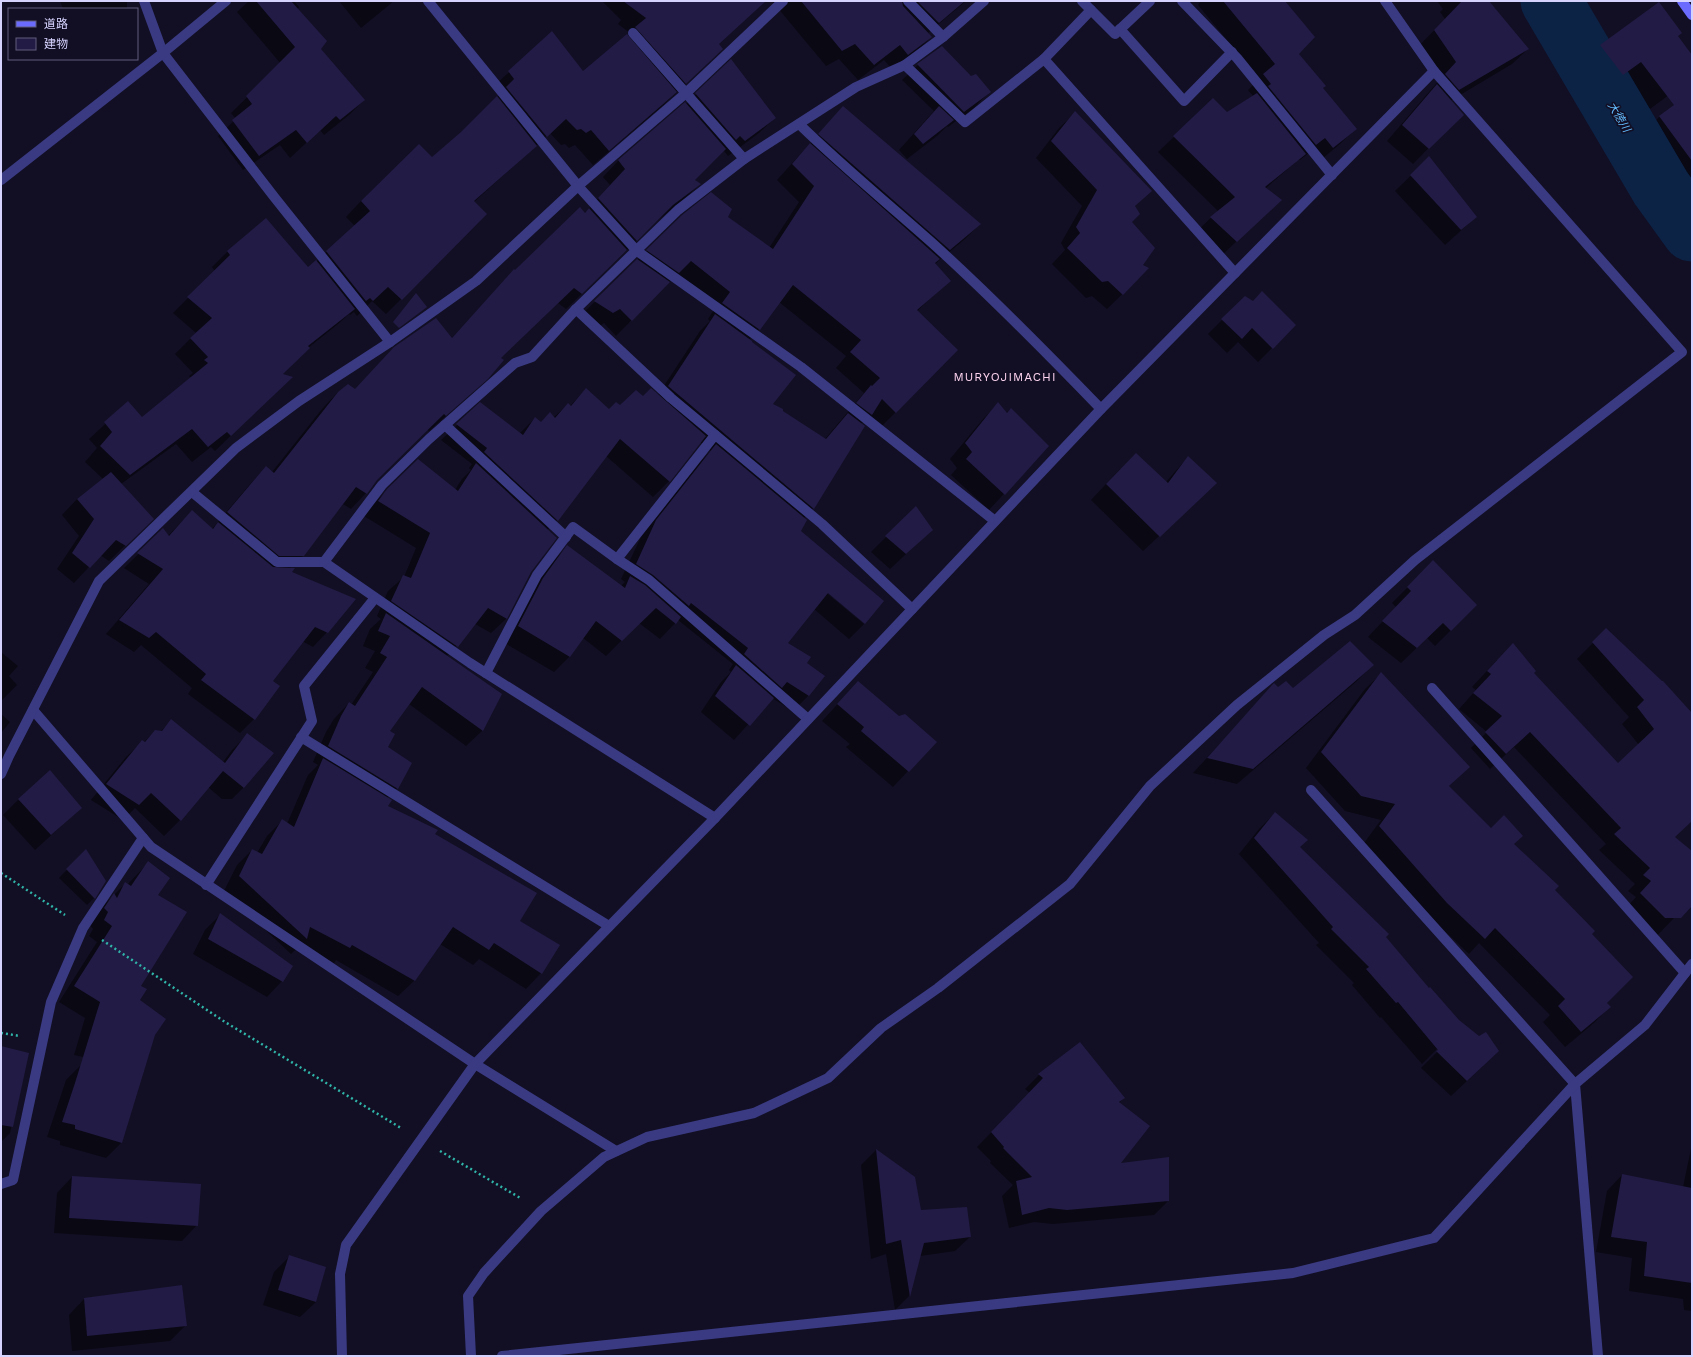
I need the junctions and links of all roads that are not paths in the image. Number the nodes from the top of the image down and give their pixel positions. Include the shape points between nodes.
1 (144, 1) edge
2 (226, 1) edge
3 (428, 1) edge
4 (783, 1) edge
5 (908, 1) edge
6 (984, 1) edge
7 (1082, 1) edge
8 (1150, 1) edge
9 (1182, 1) edge
10 (1385, 1) edge
11 (1682, 1) edge
12 (1091, 10) junction
13 (1692, 15) edge
14 (1120, 29) junction
15 (633, 34) dead end
16 (943, 37) junction
17 (1232, 52) junction
18 (164, 53) junction
19 (1044, 59) junction
20 (904, 65) junction
21 (1434, 71) junction
22 (686, 93) junction
23 (799, 124) junction
24 (744, 159) junction
25 (1332, 175) junction
26 (1, 180) edge
27 (578, 186) junction
28 (637, 251) junction
29 (1235, 273) junction
30 (576, 309) junction
31 (390, 342) junction
32 (1101, 409) junction
33 (444, 425) junction
34 (715, 435) junction
35 (192, 492) junction
36 (995, 521) junction
37 (566, 537) junction
38 (617, 559) junction
39 (324, 562) junction
40 (375, 598) junction
41 (912, 609) junction
42 (486, 673) junction
43 (1432, 688) dead end
44 (33, 710) junction
45 (808, 719) junction
46 (301, 737) junction
47 (1, 774) edge
48 (1311, 790) dead end
49 (715, 818) junction
50 (143, 838) junction
51 (206, 885) junction
52 (609, 926) junction
53 (1692, 964) edge
54 (1685, 973) junction
55 (474, 1064) junction
56 (1575, 1084) junction
57 (616, 1151) junction
58 (1, 1184) edge
59 (342, 1356) edge
60 (471, 1356) edge
61 (502, 1356) edge
62 (1598, 1356) edge

1 - 18 street
2 - 18 street
3 - 27 street
4 - 22 street
5 - 16 street
6 - 16 street
7 - 12 street
8 - 14 street
9 - 17 street
10 - 21 street
11 - 13 main road
12 - 14 street via 1115,34
12 - 19 street
14 - 17 street via 1184,101
15 - 22 street
16 - 20 street
17 - 25 street
18 - 26 street
18 - 31 street
19 - 20 street via 965,122
19 - 29 street
20 - 23 street via 856,88
21 - 25 street
21 - 57 street via 1682,352 1414,560 1355,615 1324,635 1237,705 1150,786 1070,884 938,988 881,1028 828,1078 754,1113 647,1137
22 - 24 street
22 - 27 street
23 - 24 street
23 - 32 street via 833,158 1024,328
24 - 28 street via 678,210
25 - 29 street
27 - 28 street
27 - 31 street via 476,281
28 - 30 street
28 - 36 street via 801,367
29 - 32 street
30 - 33 street via 532,357 515,363
30 - 34 street via 670,398
31 - 35 street via 299,401 236,448
32 - 36 street
33 - 37 street
33 - 39 street via 382,485
34 - 38 street
34 - 41 street via 822,524
35 - 39 street via 277,562
35 - 44 street via 99,581
36 - 41 street
37 - 38 street via 573,527
37 - 42 street via 537,575
38 - 45 street via 649,580
39 - 40 street
40 - 42 street
40 - 46 street via 304,686 312,720
41 - 45 street
42 - 49 street
43 - 54 street
44 - 47 street
44 - 50 street
45 - 49 street
46 - 51 street
46 - 52 street
48 - 56 street
49 - 52 street
50 - 51 street via 151,847
50 - 58 street via 83,928 51,1002 13,1180
51 - 55 street
52 - 55 street
53 - 54 street
54 - 56 street via 1645,1025
55 - 57 street
55 - 59 street via 346,1245 340,1274
56 - 61 street via 1434,1238 1293,1273
56 - 62 street
57 - 60 street via 604,1157 541,1211 484,1273 468,1296

